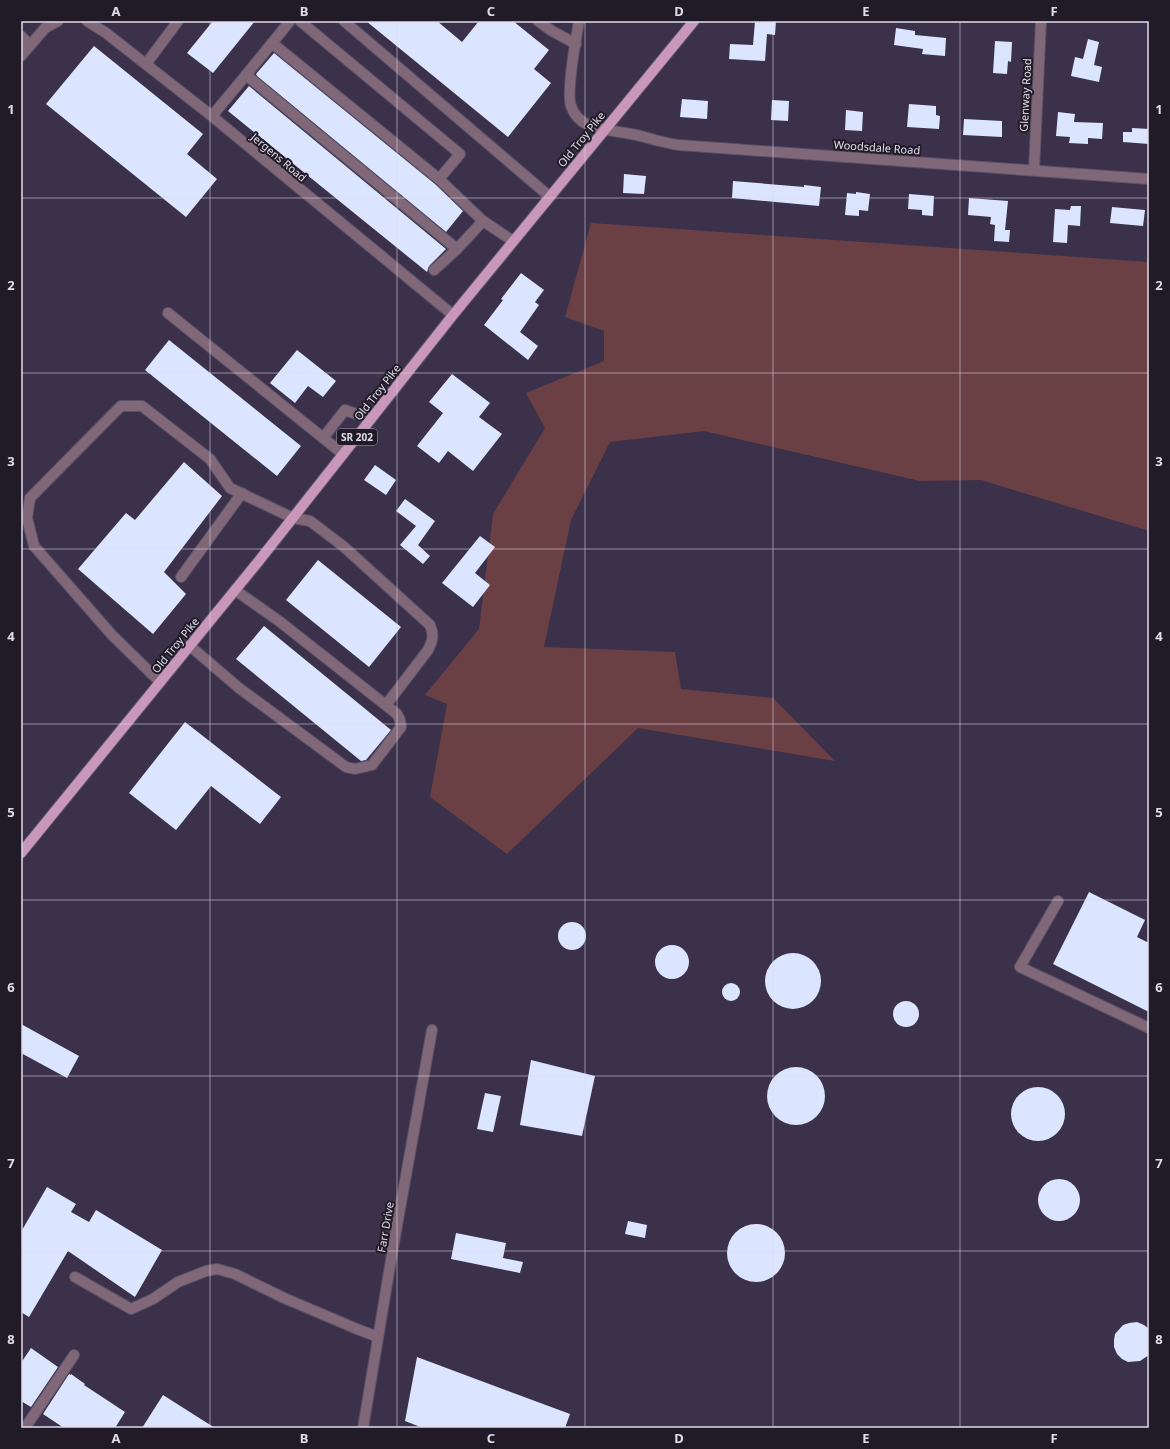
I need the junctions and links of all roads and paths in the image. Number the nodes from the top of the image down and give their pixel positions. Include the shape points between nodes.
1 (58, 21) edge
2 (178, 21) edge
3 (290, 21) edge
4 (300, 21) edge
5 (344, 21) edge
6 (538, 21) edge
7 (579, 21) edge
8 (694, 21) edge
9 (1041, 21) edge
10 (94, 23) edge
11 (21, 36) edge
12 (272, 43) junction
13 (576, 44) junction
14 (30, 45) junction
15 (21, 56) edge
16 (146, 64) junction
17 (246, 75) junction
18 (212, 116) junction
19 (604, 130) junction
20 (1034, 170) junction
21 (439, 179) junction
22 (1149, 179) edge
23 (549, 196) junction
24 (482, 220) junction
25 (513, 241) junction
26 (457, 249) junction
27 (434, 270) dead end
28 (168, 313) dead end
29 (453, 315) junction
30 (370, 419) junction
31 (323, 438) junction
32 (343, 454) junction
33 (242, 493) junction
34 (293, 518) junction
35 (181, 577) dead end
36 (235, 590) junction
37 (190, 646) junction
38 (160, 682) junction
39 (386, 705) junction
40 (21, 853) edge
41 (1058, 900) dead end
42 (1149, 1028) edge
43 (432, 1030) dead end
44 (75, 1277) dead end
45 (378, 1337) junction
46 (74, 1355) dead end
47 (24, 1428) edge
48 (363, 1428) edge

1 - 14 street via 45,28
2 - 16 street
3 - 12 street
4 - 21 street via 460,154
5 - 23 street
6 - 13 street
7 - 13 street, Woodsdale Road
8 - 19 main road, Old Troy Pike / SR 202
9 - 20 street, Glenway Road
10 - 16 street, Jergens Road
11 - 14 street
12 - 17 street
12 - 21 street
13 - 19 street, Woodsdale Road via 570,105 581,121
14 - 15 street
16 - 18 street, Jergens Road
17 - 18 street
17 - 26 street
18 - 29 street, Jergens Road
19 - 20 street, Woodsdale Road via 679,145
19 - 23 main road, Old Troy Pike / SR 202
20 - 22 street, Woodsdale Road
21 - 24 street
23 - 25 main road, Old Troy Pike / SR 202
24 - 25 street
24 - 26 street
25 - 29 main road, Old Troy Pike / SR 202
26 - 27 street
28 - 31 street
29 - 30 main road, Old Troy Pike / SR 202
30 - 31 street via 345,410
30 - 32 main road, Old Troy Pike / SR 202
31 - 32 street
32 - 34 main road, Old Troy Pike / SR 202
33 - 34 street
33 - 35 street
33 - 38 street via 230,488 210,459 142,406 121,406 30,498 27,518 34,546 112,635
34 - 36 main road, Old Troy Pike / SR 202
34 - 39 street via 310,521 343,546 430,625 433,641
36 - 37 main road, Old Troy Pike / SR 202
36 - 39 street
37 - 38 main road, Old Troy Pike / SR 202
37 - 39 street via 239,688 346,767 355,769 372,765 401,727 397,714
38 - 40 main road, Old Troy Pike / SR 202
41 - 42 street via 1020,967
43 - 45 street, Farr Drive
44 - 45 street via 131,1309 153,1299 178,1282 206,1270 217,1269 235,1274 284,1298
45 - 48 street, Farr Drive
46 - 47 street

